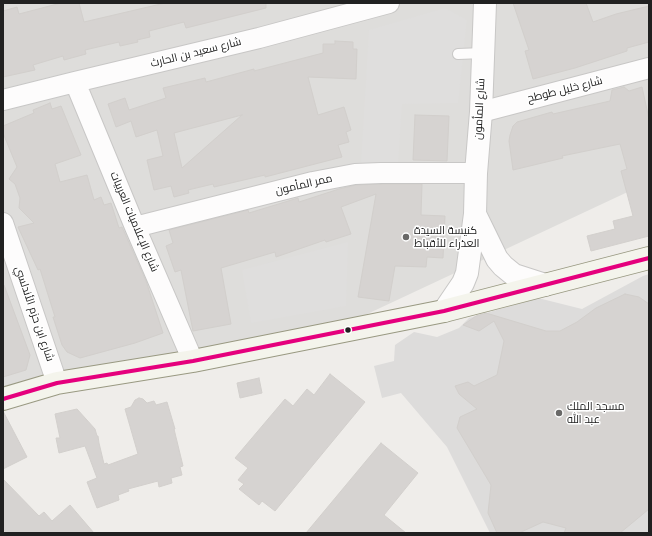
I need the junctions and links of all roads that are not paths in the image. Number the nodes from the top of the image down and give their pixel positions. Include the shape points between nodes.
1 (389, 3) edge
2 (485, 3) edge
3 (483, 53) junction
4 (458, 54) dead end
5 (649, 68) edge
6 (75, 82) junction
7 (3, 100) edge
8 (480, 112) junction
9 (476, 173) junction
10 (475, 214) junction
11 (3, 223) edge
12 (135, 227) junction
13 (645, 260) edge
14 (545, 285) junction
15 (444, 310) junction
16 (193, 361) junction
17 (56, 383) junction
18 (3, 399) edge

1 - 6 street, شارع سعيد بن الحارث via 259,38
2 - 3 street, شارع المأمون
3 - 4 lane
3 - 8 street, شارع المأمون
5 - 8 street, شارع خليل طوطح
6 - 7 street, شارع سعيد بن الحارث
6 - 12 street, شارع الإعلاميات العربيات
8 - 9 street, شارع المأمون
9 - 10 street, شارع المأمون
9 - 12 street, ممر المأمون via 355,174 313,182
10 - 14 street via 503,266 514,275
10 - 15 street, شارع المأمون via 467,273
11 - 17 street, شارع ابن حزم الأندلسي
12 - 16 street, شارع الإعلاميات العربيات
13 - 14 main road
14 - 15 main road
15 - 16 main road
16 - 17 main road
17 - 18 main road

